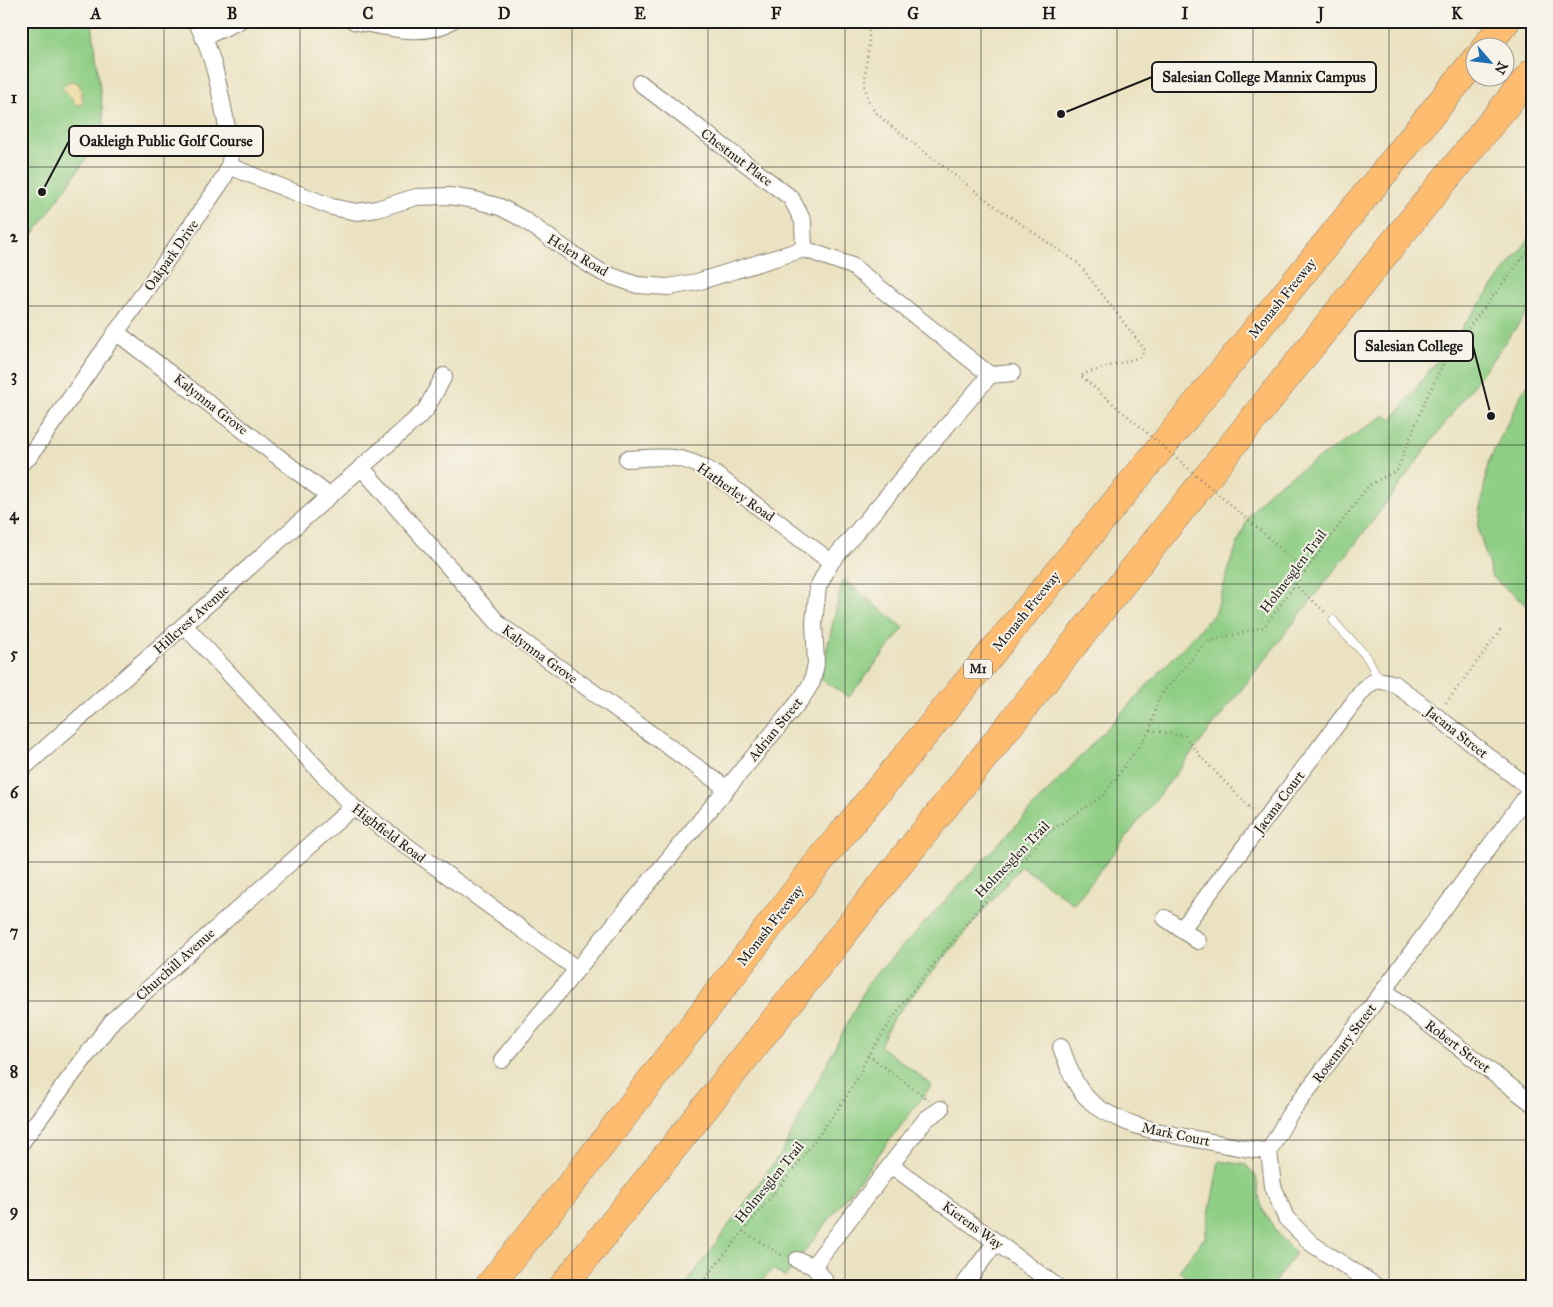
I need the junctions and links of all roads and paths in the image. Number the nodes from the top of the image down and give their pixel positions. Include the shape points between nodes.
1 (196, 21) edge
2 (239, 21) edge
3 (354, 21) edge
4 (451, 21) edge
5 (867, 21) edge
6 (1506, 21) edge
7 (204, 37) junction
8 (1493, 38) edge
9 (1466, 71) edge
10 (1532, 73) edge
11 (640, 83) dead end
12 (229, 166) junction
13 (1532, 246) edge
14 (804, 250) junction
15 (116, 332) junction
16 (1012, 373) dead end
17 (990, 375) junction
18 (444, 376) dead end
19 (627, 458) dead end
20 (21, 463) edge
21 (361, 467) junction
22 (329, 496) junction
23 (831, 562) junction
24 (1296, 585) junction
25 (1333, 620) joint
26 (184, 625) junction
27 (1502, 627) dead end
28 (1378, 679) junction
29 (1436, 716) junction
30 (1150, 730) junction
31 (21, 770) edge
32 (726, 788) junction
33 (1531, 790) edge
34 (353, 807) junction
35 (1264, 822) junction
36 (1165, 918) dead end
37 (1182, 929) junction
38 (1198, 941) dead end
39 (577, 969) junction
40 (1384, 990) junction
41 (1061, 1047) dead end
42 (868, 1054) junction
43 (502, 1060) dead end
44 (1532, 1103) edge
45 (941, 1109) joint
46 (21, 1143) edge
47 (1269, 1152) junction
48 (891, 1165) junction
49 (742, 1231) junction
50 (996, 1242) junction
51 (797, 1260) joint
52 (814, 1266) junction
53 (824, 1279) dead end
54 (1196, 1280) dead end
55 (489, 1286) edge
56 (563, 1286) edge
57 (699, 1286) edge
58 (963, 1286) edge
59 (1056, 1286) edge
60 (1195, 1286) edge
61 (1376, 1286) edge

1 - 7 street, Oakpark Drive
2 - 7 street
3 - 4 street via 430,30
5 - 24 path, bridge via 870,31 865,89 870,106 996,207 1078,263 1145,350 1140,357 1083,374 1082,377 1297,564
6 - 8 highway
7 - 12 street, Oakpark Drive via 212,56 229,139
9 - 55 highway, Monash Freeway / M1 via 815,867 576,1179
10 - 56 highway via 1392,244
11 - 14 street, Chestnut Place via 791,198 803,221
12 - 14 street, Helen Road via 332,207 356,212 416,197 449,196 500,207 603,273 637,285 668,287 697,282
12 - 15 street, Oakpark Drive via 220,184
13 - 24 path, Holmesglen Trail via 1448,354 1397,470 1369,485
14 - 17 street via 852,266
15 - 20 street, Oakpark Drive via 29,457
15 - 22 street, Kalymna Grove
16 - 17 street
17 - 23 street, Adrian Street
18 - 21 street, Hillcrest Avenue via 425,412
19 - 23 street, Hatherley Road via 676,457 696,462
21 - 22 street, Hillcrest Avenue
21 - 32 street, Kalymna Grove via 500,625
22 - 26 street, Hillcrest Avenue
23 - 32 street, Adrian Street via 818,587 814,622 816,664 812,682
24 - 25 path
24 - 30 path, Holmesglen Trail via 1264,627 1206,642 1159,697
25 - 28 lane via 1364,653
26 - 31 street, Hillcrest Avenue
26 - 34 street, Highfield Road
27 - 29 path
28 - 29 street, Jacana Street via 1395,684
28 - 35 street, Jacana Court via 1360,694
29 - 33 street, Jacana Street
30 - 35 path via 1185,736
30 - 42 path, Holmesglen Trail via 1104,795 1047,833 978,909 903,1002
32 - 39 street, Adrian Street
33 - 40 street, Rosemary Street
34 - 39 street, Highfield Road
34 - 46 street, Churchill Avenue via 114,1020
35 - 37 street, Jacana Court
36 - 37 street
37 - 38 street
39 - 43 street, Adrian Street
40 - 44 street, Robert Street
40 - 47 street, Rosemary Street via 1289,1115
41 - 47 street, Mark Court via 1082,1094 1108,1112 1158,1132
42 - 45 path
42 - 49 path, Holmesglen Trail via 845,1100
45 - 48 street via 926,1119
47 - 61 street via 1272,1186 1286,1218 1312,1244
48 - 50 street, Kierens Way
48 - 52 street
49 - 51 path via 780,1254
49 - 57 path, Holmesglen Trail
50 - 58 street
50 - 59 street, Kierens Way
51 - 52 street
52 - 53 street
54 - 60 path

